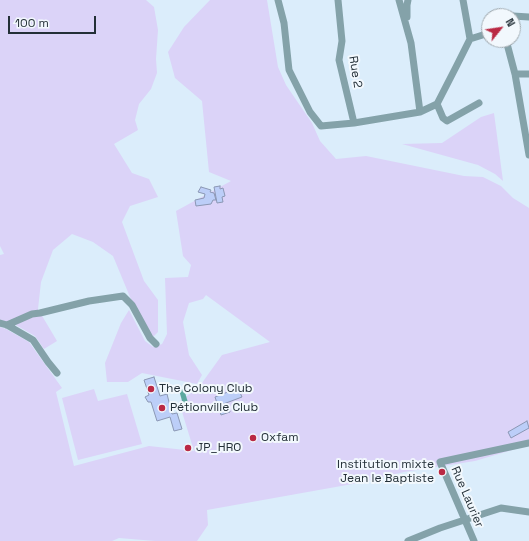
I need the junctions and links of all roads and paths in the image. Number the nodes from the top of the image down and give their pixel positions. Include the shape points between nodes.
1 (278, 0) edge
2 (338, 0) edge
3 (399, 0) edge
4 (408, 0) edge
5 (463, 0) edge
6 (408, 29) junction
7 (481, 36) edge
8 (470, 39) junction
9 (508, 48) edge
10 (515, 74) junction
11 (529, 74) edge
12 (479, 103) dead end
13 (437, 104) junction
14 (420, 112) junction
15 (354, 123) junction
16 (527, 127) edge
17 (529, 155) edge
18 (4, 324) edge
19 (156, 344) dead end
20 (58, 373) dead end
21 (529, 442) edge
22 (529, 512) edge
23 (466, 520) junction
24 (408, 541) edge
25 (474, 541) edge

1 - 15 street via 284,23 289,70 310,112 321,126
2 - 15 street, Rue 2 via 342,41 339,60
3 - 6 street
4 - 6 street
5 - 8 street
6 - 14 street
7 - 8 street
8 - 13 street
9 - 10 street
10 - 11 street
10 - 16 street
12 - 13 street via 447,121
13 - 14 street
14 - 15 street
16 - 17 street
18 - 19 street via 32,314 123,296 132,305
18 - 20 street via 33,340
21 - 23 street, Rue Laurier via 440,462
22 - 23 street via 502,508
23 - 24 street
23 - 25 street, Rue Laurier

